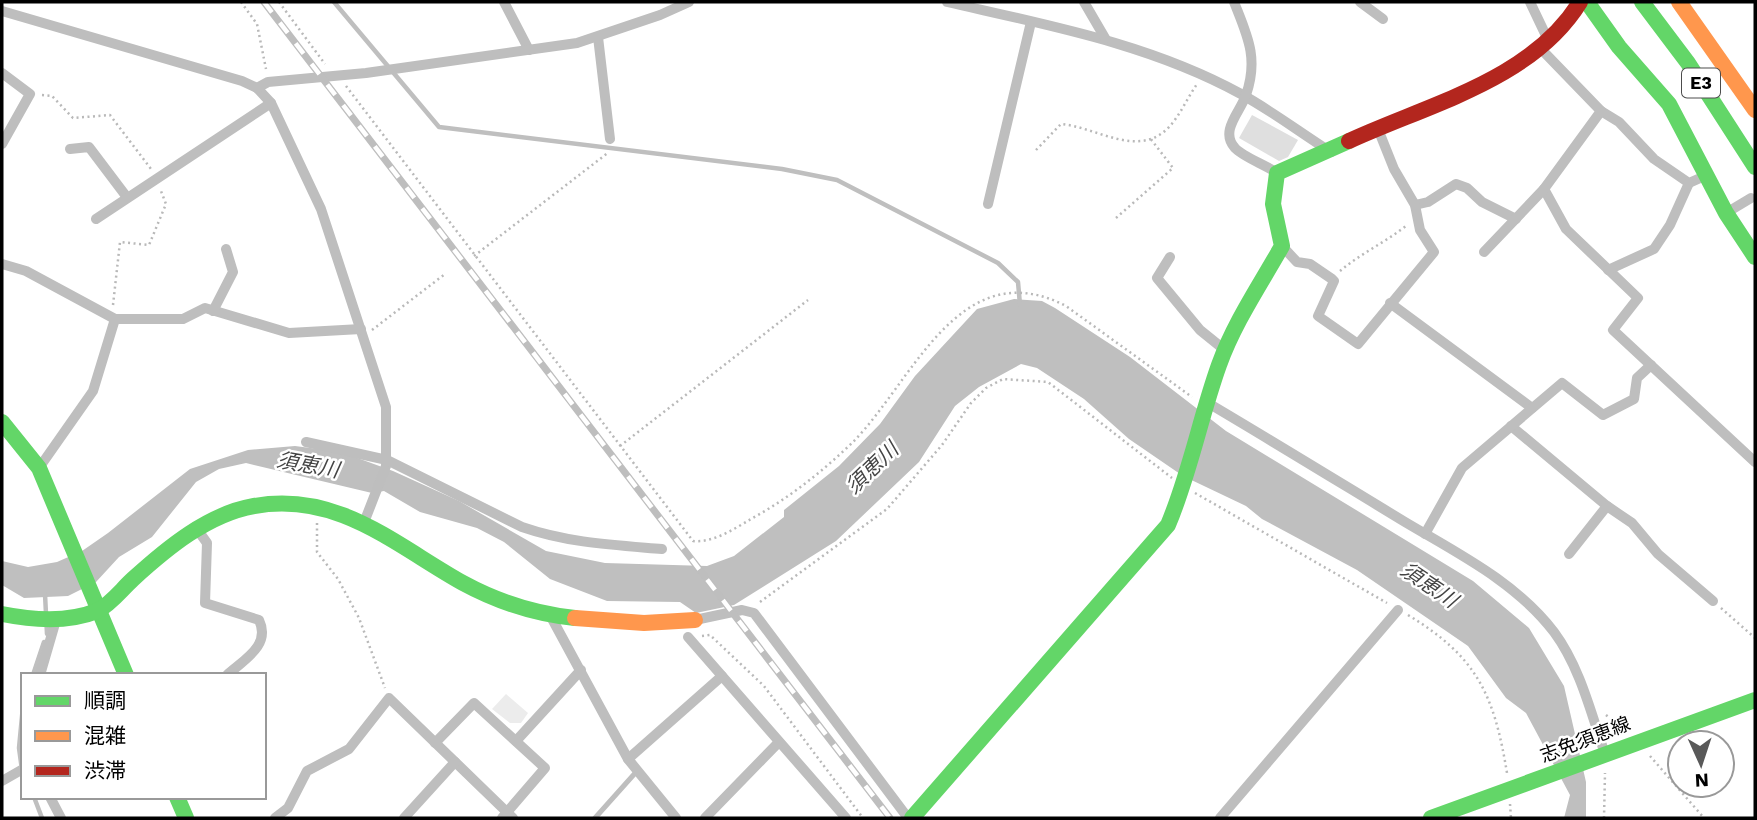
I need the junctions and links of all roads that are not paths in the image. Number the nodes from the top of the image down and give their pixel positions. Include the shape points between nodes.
1 (504, 2) edge
2 (689, 2) edge
3 (947, 2) edge
4 (1084, 2) edge
5 (1360, 2) edge
6 (1530, 2) edge
7 (1580, 2) edge
8 (1587, 2) edge
9 (1642, 2) edge
10 (1679, 2) edge
11 (1237, 3) edge
12 (2, 11) edge
13 (1383, 19) dead end
14 (1031, 22) junction
15 (598, 37) junction
16 (1105, 38) junction
17 (1545, 46) junction
18 (530, 50) junction
19 (2, 73) edge
20 (257, 88) junction
21 (1246, 97) junction
22 (271, 103) junction
23 (1755, 110) edge
24 (1601, 111) junction
25 (1378, 129) junction
26 (610, 139) road end
27 (2, 144) edge
28 (70, 149) dead end
29 (1331, 152) junction
30 (1755, 167) edge
31 (1277, 173) junction
32 (1707, 175) junction
33 (1689, 183) junction
34 (1544, 189) junction
35 (126, 196) junction
36 (1751, 198) dead end
37 (988, 204) dead end
38 (1415, 205) junction
39 (1726, 213) junction
40 (96, 219) dead end
41 (1516, 219) junction
42 (1283, 246) junction
43 (226, 249) dead end
44 (1484, 252) dead end
45 (1170, 257) dead end
46 (1755, 257) edge
47 (2, 264) edge
48 (1608, 270) junction
49 (1390, 303) junction
50 (213, 311) junction
51 (115, 319) junction
52 (363, 332) junction
53 (1226, 351) junction
54 (1651, 365) junction
55 (1207, 407) junction
56 (1532, 408) junction
57 (2, 422) edge
58 (1511, 426) junction
59 (306, 442) dead end
60 (1755, 461) edge
61 (387, 463) junction
62 (39, 468) junction
63 (1606, 506) junction
64 (367, 515) junction
65 (197, 528) junction
66 (1425, 534) junction
67 (662, 549) dead end
68 (1569, 554) dead end
69 (1713, 601) road end
70 (95, 602) junction
71 (1398, 610) dead end
72 (2, 614) edge
73 (550, 615) junction
74 (57, 620) junction
75 (695, 621) joint
76 (688, 637) road end
77 (581, 670) junction
78 (41, 673) edge
79 (124, 673) edge
80 (230, 673) edge
81 (722, 676) junction
82 (1755, 700) edge
83 (516, 741) junction
84 (779, 742) junction
85 (435, 743) junction
86 (1605, 754) junction
87 (628, 759) junction
88 (455, 762) junction
89 (21, 770) edge
90 (637, 770) junction
91 (2, 781) edge
92 (51, 799) edge
93 (178, 799) edge
94 (508, 817) edge
95 (61, 818) edge
96 (186, 818) edge
97 (275, 818) edge
98 (404, 818) edge
99 (595, 818) edge
100 (676, 818) edge
101 (705, 818) edge
102 (846, 818) edge
103 (910, 818) edge
104 (1220, 818) edge
105 (1431, 818) edge

1 - 18 street
2 - 15 street
3 - 14 street
4 - 16 street
5 - 13 street
6 - 17 street
7 - 17 main road via 1575,14
8 - 32 main road via 1669,104
9 - 30 main road, E3
10 - 23 main road, E3
11 - 21 street via 1252,47
12 - 20 street
14 - 16 street
14 - 37 street
15 - 18 street
15 - 26 street
16 - 21 street
17 - 24 street
17 - 25 main road via 1476,87
18 - 20 street via 268,82
19 - 27 street via 30,94
20 - 22 street
21 - 29 street
21 - 31 street via 1232,119 1229,135 1235,149
22 - 35 street
22 - 52 street via 321,209
24 - 33 street via 1619,122 1654,159
24 - 34 street
25 - 29 main road
25 - 38 street
28 - 35 street via 89,147
29 - 31 main road
31 - 42 main road via 1273,204
32 - 33 street
32 - 39 main road
33 - 48 street via 1654,249
34 - 41 street
34 - 48 street via 1566,229
35 - 40 street
36 - 39 street
38 - 41 street via 1456,184
38 - 49 street via 1420,230 1434,251
39 - 46 main road
41 - 44 street
42 - 49 street via 1297,262 1310,264 1334,281 1318,316 1358,344
42 - 53 main road
43 - 50 street via 233,272
45 - 53 street via 1157,278 1200,330
47 - 51 street via 26,271
48 - 54 street via 1637,298 1613,330
49 - 56 street
50 - 51 street via 205,308 166,321
50 - 52 street via 289,333
51 - 62 street via 93,391
52 - 61 street via 386,407
53 - 55 main road
54 - 56 street via 1637,378 1634,399 1603,415 1562,383
54 - 60 street
55 - 66 street
55 - 103 main road via 1186,488 1168,526
56 - 58 street
57 - 62 main road
58 - 63 street
58 - 66 street via 1462,468
59 - 61 street
61 - 64 street
61 - 67 street via 545,535
62 - 70 main road
63 - 68 street
63 - 69 street via 1632,523 1658,554
64 - 65 main road via 274,503 219,514
64 - 73 main road via 463,582 491,597
65 - 70 main road
65 - 80 street via 206,543 205,603 259,620 265,632 263,641
66 - 86 street via 1467,557 1533,607 1555,634 1584,689
70 - 74 main road
70 - 79 main road
71 - 104 street
72 - 74 main road
73 - 75 main road via 624,622
73 - 77 street
74 - 78 street
75 - 103 street via 742,610 754,612
76 - 81 street
77 - 83 street
77 - 87 street
81 - 84 street
81 - 87 street
82 - 86 main road, 志免須恵線
83 - 85 street via 474,703
83 - 94 street via 545,768
84 - 101 street
84 - 102 street
85 - 88 street
85 - 97 street via 389,698 349,749 307,771 288,808
86 - 105 main road, 志免須恵線
87 - 90 street
88 - 94 street
88 - 98 street
89 - 91 street
90 - 99 lane
90 - 100 street
92 - 95 street
93 - 96 main road

